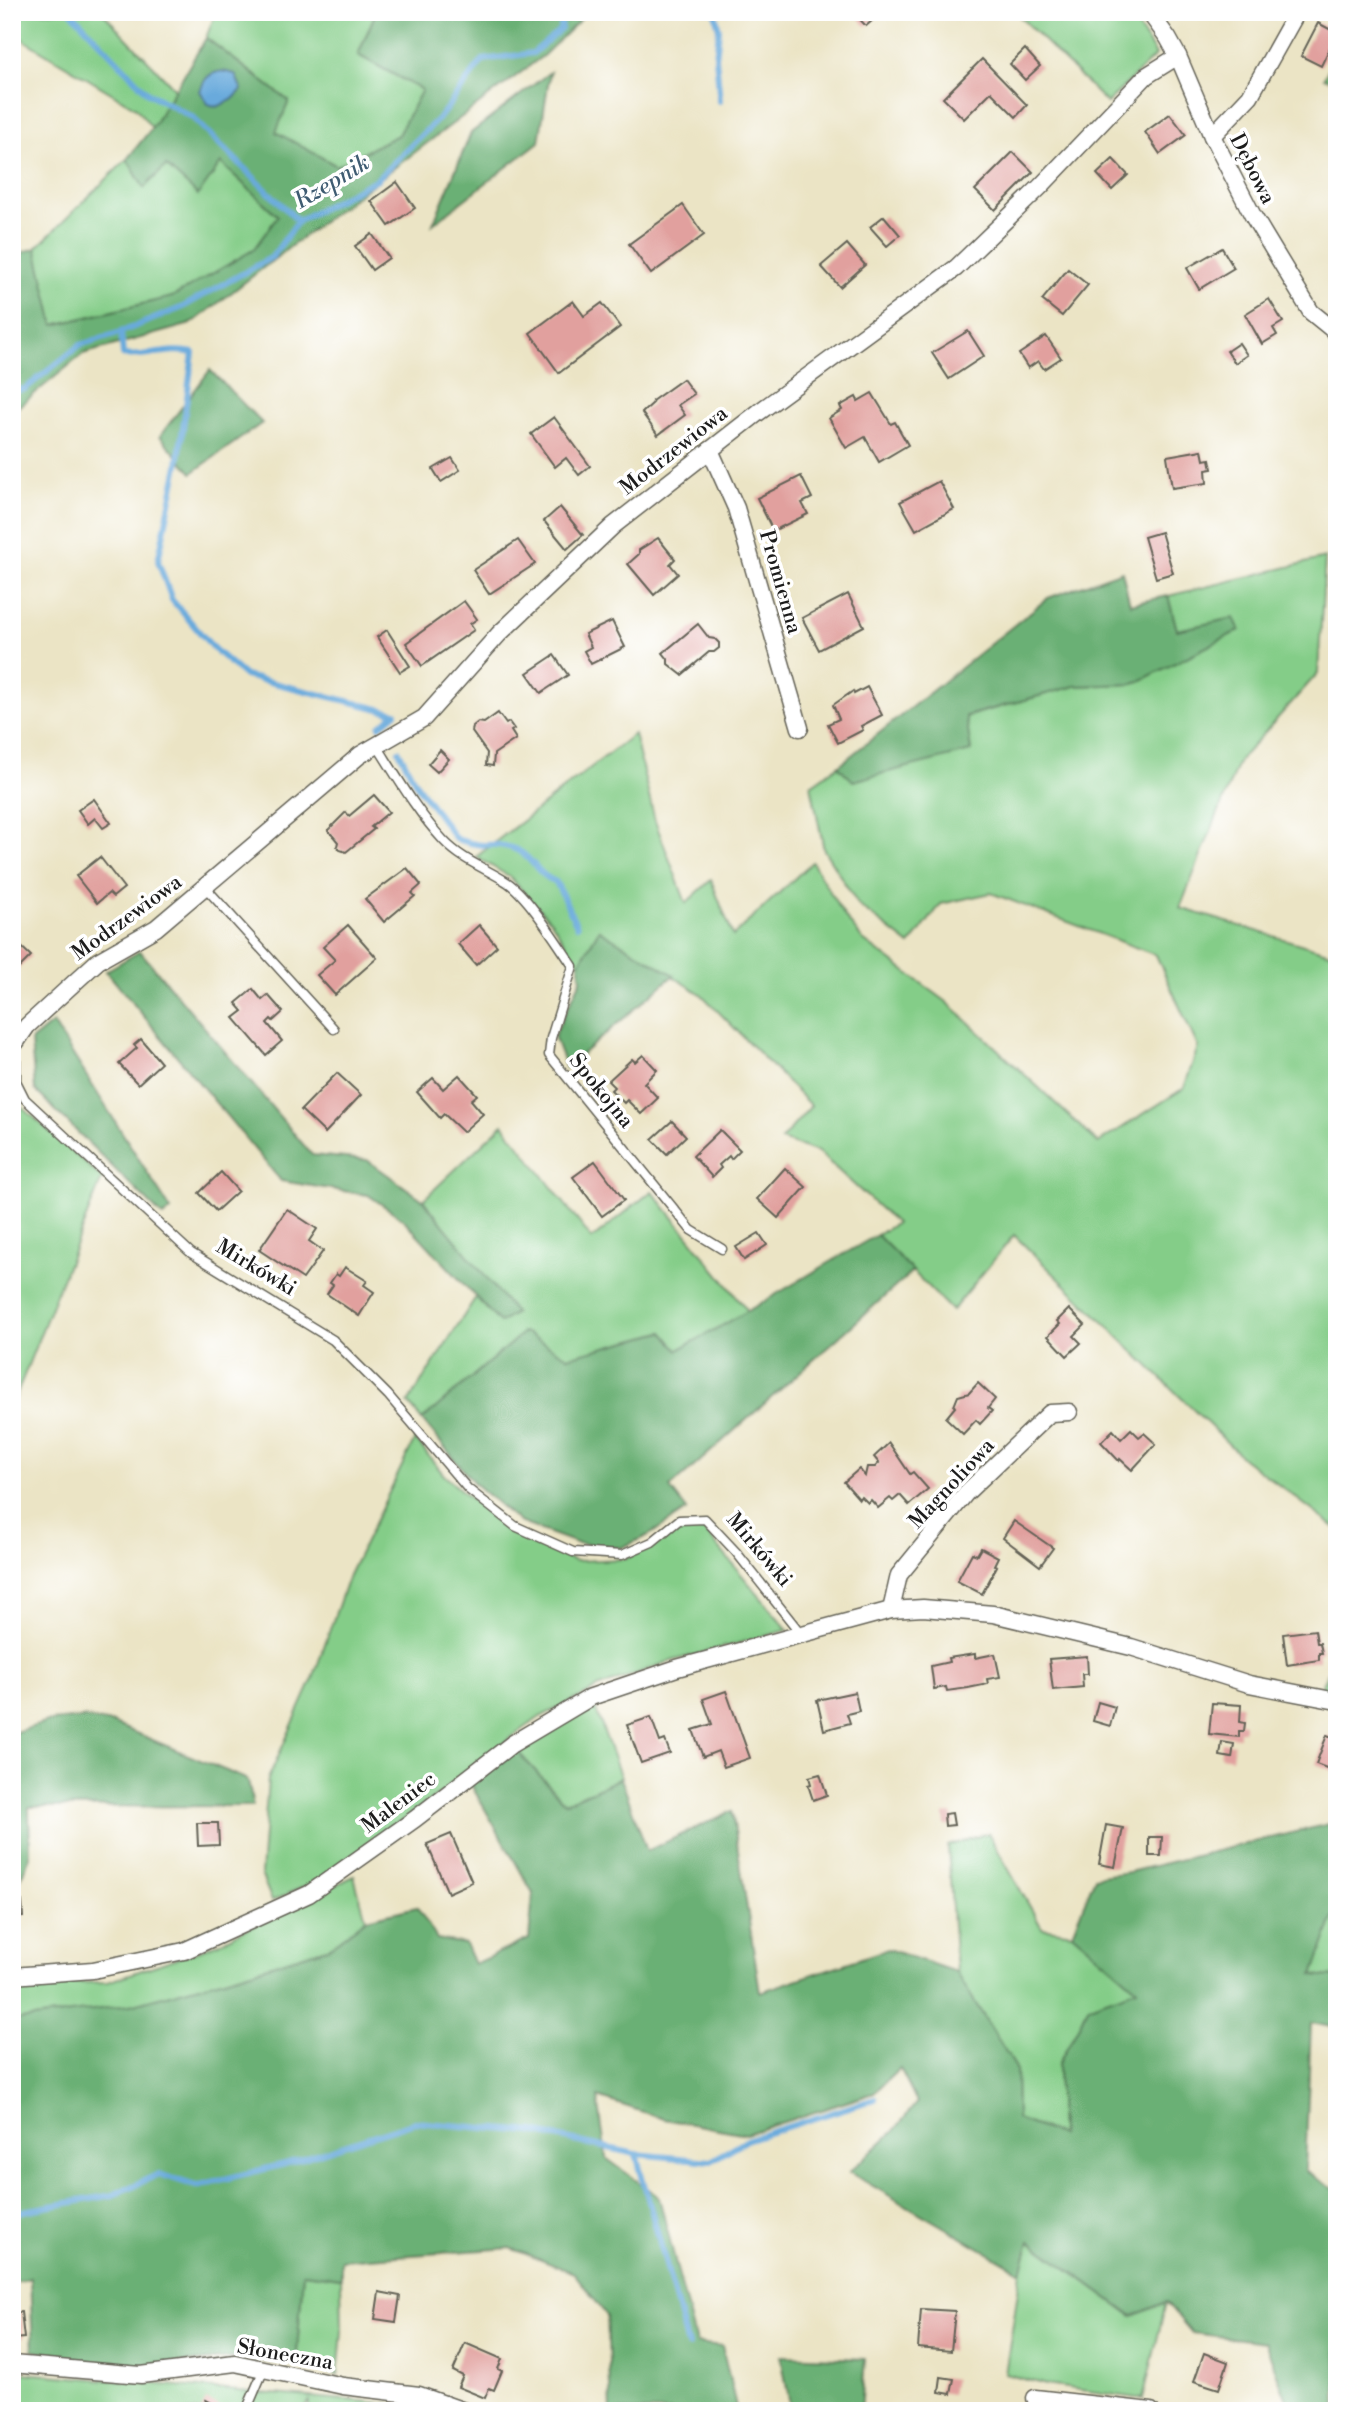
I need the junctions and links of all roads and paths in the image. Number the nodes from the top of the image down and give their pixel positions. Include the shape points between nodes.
1 (1149, 12) edge
2 (1297, 12) edge
3 (1178, 56) junction
4 (1212, 136) junction
5 (1337, 333) edge
6 (710, 450) junction
7 (800, 728) dead end
8 (376, 744) junction
9 (205, 887) junction
10 (334, 1029) dead end
11 (16, 1042) joint
12 (722, 1249) dead end
13 (1069, 1412) dead end
14 (891, 1610) junction
15 (802, 1635) junction
16 (1337, 1701) edge
17 (12, 1976) edge
18 (12, 2364) edge
19 (265, 2368) junction
20 (1035, 2398) dead end
21 (246, 2411) edge
22 (464, 2411) edge
23 (1151, 2411) edge

1 - 3 street, Dębowa
2 - 4 street via 1250,96
3 - 4 street, Dębowa
3 - 6 street, Modrzewiowa via 1146,76 956,268
4 - 5 street, Dębowa via 1252,216 1311,312
6 - 7 street, Promienna via 736,508
6 - 8 street, Modrzewiowa via 613,526 499,634 424,718
8 - 9 street, Modrzewiowa
8 - 12 lane, Spokojna via 410,799 445,842 470,863 508,883 550,932 573,966 549,1055 691,1230
9 - 10 lane, Modrzewiowa
9 - 11 street, Modrzewiowa via 156,928 98,961 27,1026
11 - 15 lane, Mirkówki via 16,1081 25,1099 191,1253 333,1340 388,1395 468,1489 515,1526 573,1552 622,1555 652,1542 678,1520 705,1519
13 - 14 street, Magnoliowa via 1051,1413 966,1493 900,1575
14 - 15 street
14 - 16 street via 993,1614 1131,1647 1249,1684
15 - 17 street, Maleniec via 677,1668 591,1697 512,1744 309,1894 184,1951 93,1970
18 - 19 street, Słoneczna via 141,2375 235,2363
19 - 21 lane
19 - 22 street, Słoneczna via 343,2386 419,2395
20 - 23 street

